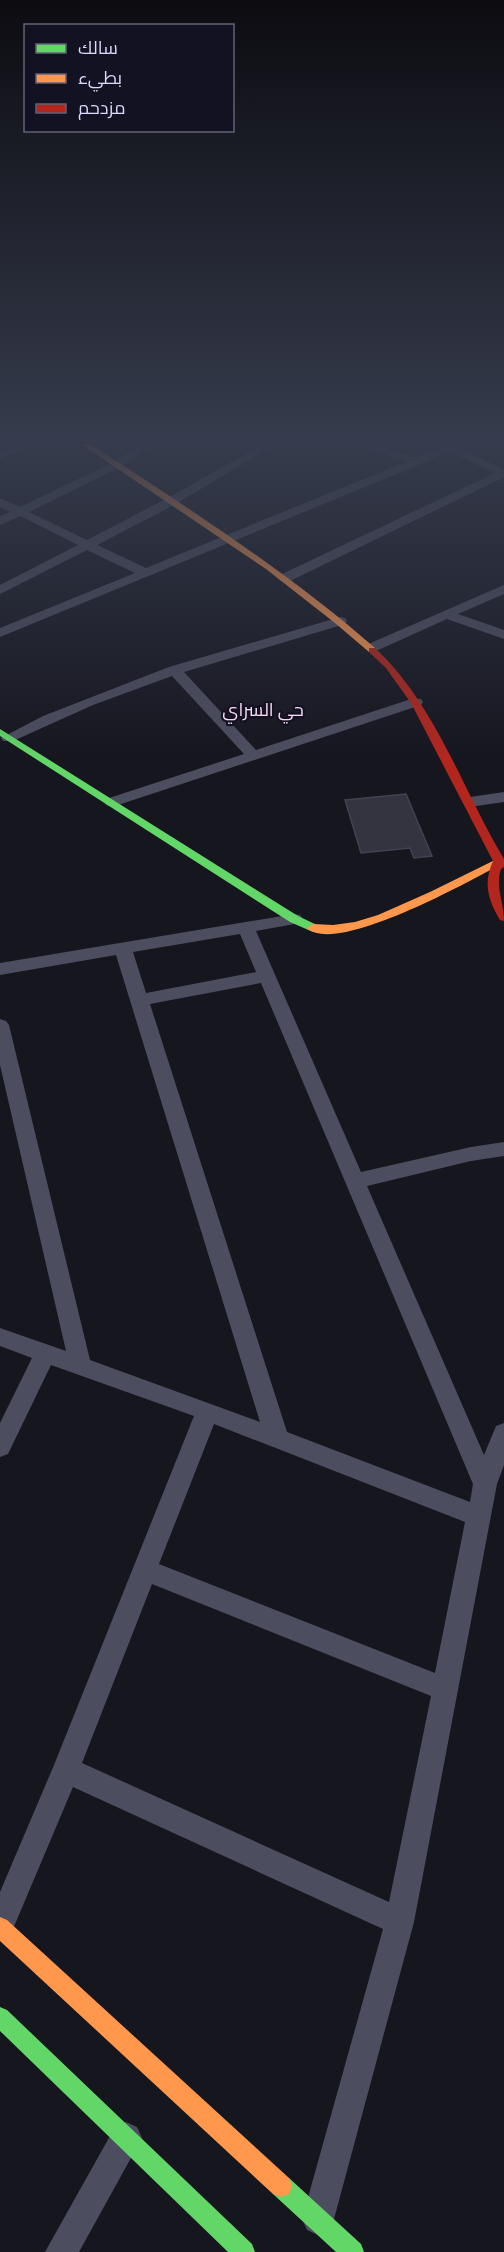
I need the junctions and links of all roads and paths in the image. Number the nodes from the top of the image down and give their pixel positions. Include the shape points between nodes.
1 (79, 549) edge
2 (95, 549) edge
3 (205, 549) edge
4 (242, 549) edge
5 (345, 549) edge
6 (145, 573) junction
7 (285, 578) junction
8 (504, 589) edge
9 (0, 590) edge
10 (447, 615) junction
11 (340, 621) junction
12 (0, 633) edge
13 (504, 635) edge
14 (371, 648) junction
15 (174, 670) junction
16 (416, 702) junction
17 (3, 735) edge
18 (253, 755) junction
19 (504, 797) edge
20 (112, 802) junction
21 (470, 802) junction
22 (502, 863) edge
23 (504, 880) edge
24 (490, 891) junction
25 (504, 918) edge
26 (294, 920) junction
27 (246, 928) junction
28 (123, 948) junction
29 (0, 969) edge
30 (266, 976) junction
31 (140, 1000) junction
32 (0, 1025) edge
33 (504, 1149) edge
34 (354, 1181) junction
35 (0, 1336) edge
36 (46, 1352) junction
37 (81, 1365) junction
38 (207, 1411) junction
39 (504, 1433) edge
40 (278, 1438) junction
41 (0, 1447) edge
42 (484, 1484) junction
43 (480, 1517) junction
44 (144, 1569) junction
45 (446, 1690) junction
46 (66, 1770) junction
47 (400, 1922) junction
48 (0, 1926) edge
49 (0, 2017) edge
50 (126, 2138) junction
51 (318, 2218) junction
52 (61, 2252) edge
53 (244, 2252) edge
54 (353, 2252) edge

1 - 9 street
2 - 6 street
3 - 6 street
4 - 7 street
5 - 7 street
6 - 12 street
7 - 11 street
8 - 10 street
10 - 13 street
10 - 14 street
11 - 14 street
11 - 15 street
14 - 16 street
15 - 17 street
15 - 18 street
16 - 18 street
16 - 21 street
17 - 20 street
18 - 20 street
19 - 21 street
20 - 26 street
21 - 22 street
22 - 24 street via 490,880
22 - 26 street via 348,927 319,929
23 - 24 street
24 - 25 street
26 - 27 street
27 - 28 street
27 - 30 street
28 - 29 street
28 - 31 street
30 - 31 street
30 - 34 street
31 - 40 street
32 - 37 street
33 - 34 street
34 - 42 street
35 - 36 street
36 - 37 street
36 - 41 street
37 - 38 street
38 - 40 street
38 - 44 street
39 - 42 street
40 - 43 street
42 - 43 street
43 - 45 street
44 - 45 street
44 - 46 street
45 - 47 street
46 - 47 street
46 - 48 street
47 - 51 street
48 - 51 street
49 - 50 street
50 - 52 street
50 - 53 street
51 - 54 street

